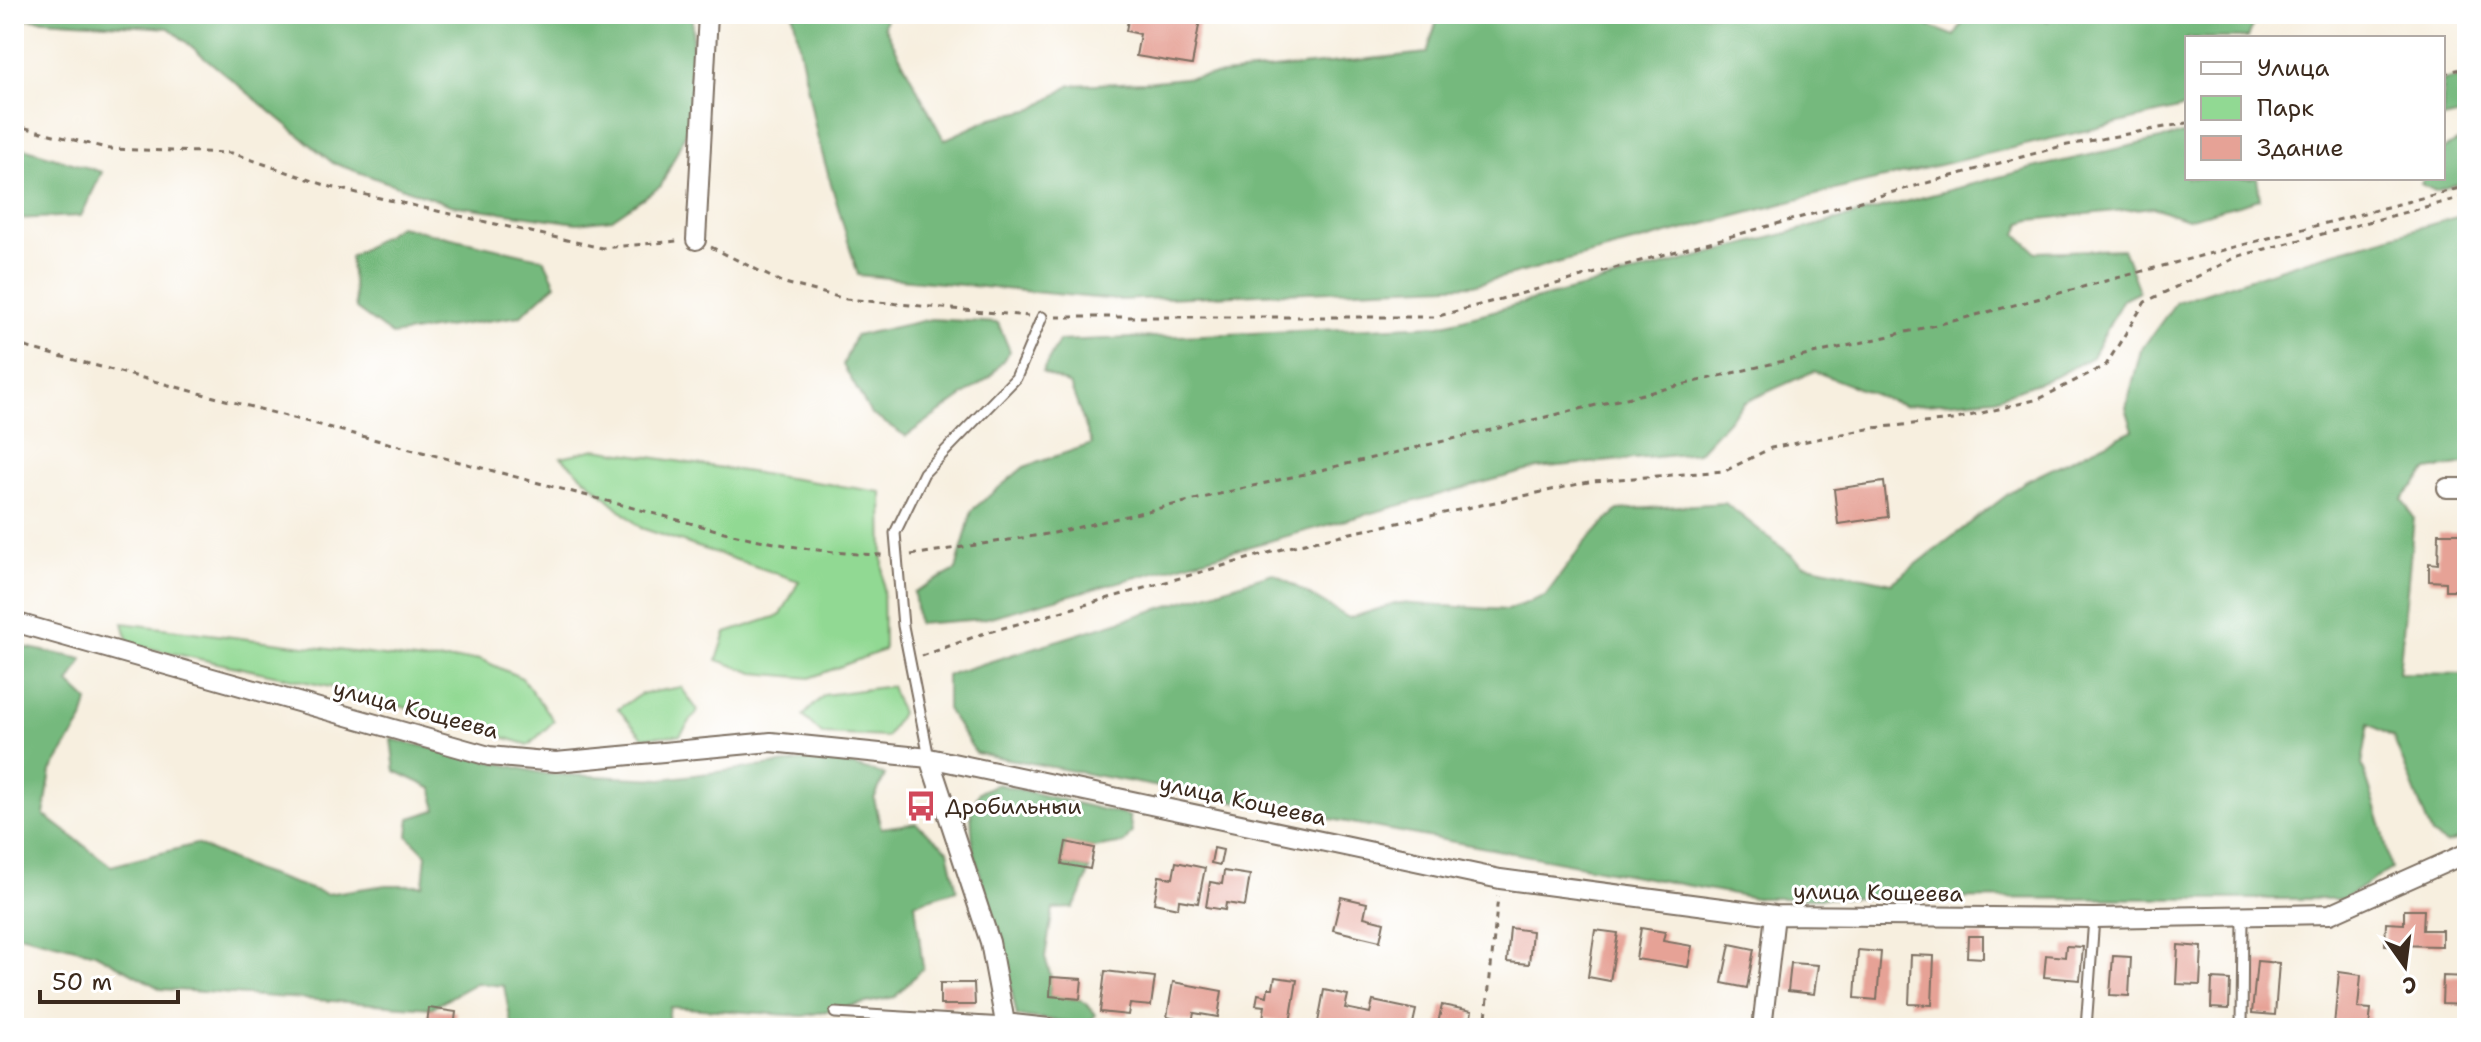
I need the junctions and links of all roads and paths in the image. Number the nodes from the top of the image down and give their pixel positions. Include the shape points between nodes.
1 (708, 14) edge
2 (2467, 68) edge
3 (2445, 73) edge
4 (2185, 123) edge
5 (14, 125) edge
6 (2467, 186) edge
7 (2467, 196) edge
8 (696, 240) junction
9 (1042, 317) junction
10 (14, 344) edge
11 (2447, 488) dead end
12 (2467, 488) edge
13 (897, 555) junction
14 (14, 622) edge
15 (910, 660) junction
16 (929, 758) junction
17 (2467, 853) edge
18 (1500, 879) junction
19 (1775, 915) junction
20 (2243, 917) junction
21 (2094, 918) junction
22 (835, 1013) dead end
23 (1005, 1026) edge
24 (1049, 1028) edge
25 (1485, 1028) edge
26 (1762, 1028) edge
27 (2086, 1028) edge
28 (2242, 1028) edge

1 - 8 street
2 - 3 path
4 - 9 path via 2062,146 1435,317
5 - 8 path via 110,149 232,153 331,187 602,248
6 - 13 path via 1957,320 1070,530
7 - 15 path via 2239,256 2145,302 2106,365 2039,399 1953,420 1873,428 1771,448 1725,471 1593,481 1300,544 982,634
8 - 9 path via 781,282 846,299
9 - 13 lane via 1016,378 924,473 895,533
10 - 13 path via 724,532 787,547
11 - 12 street
13 - 15 lane
14 - 16 street, улица Кощеева via 489,756 556,762 771,742
15 - 16 lane
16 - 18 street, улица Кощеева
16 - 23 street via 990,942
17 - 20 street, улица Кощеева via 2330,914
18 - 19 street, улица Кощеева
18 - 25 path
19 - 21 street, улица Кощеева
19 - 26 street
20 - 21 street, улица Кощеева
20 - 28 lane
21 - 27 lane
22 - 23 lane
23 - 24 street

